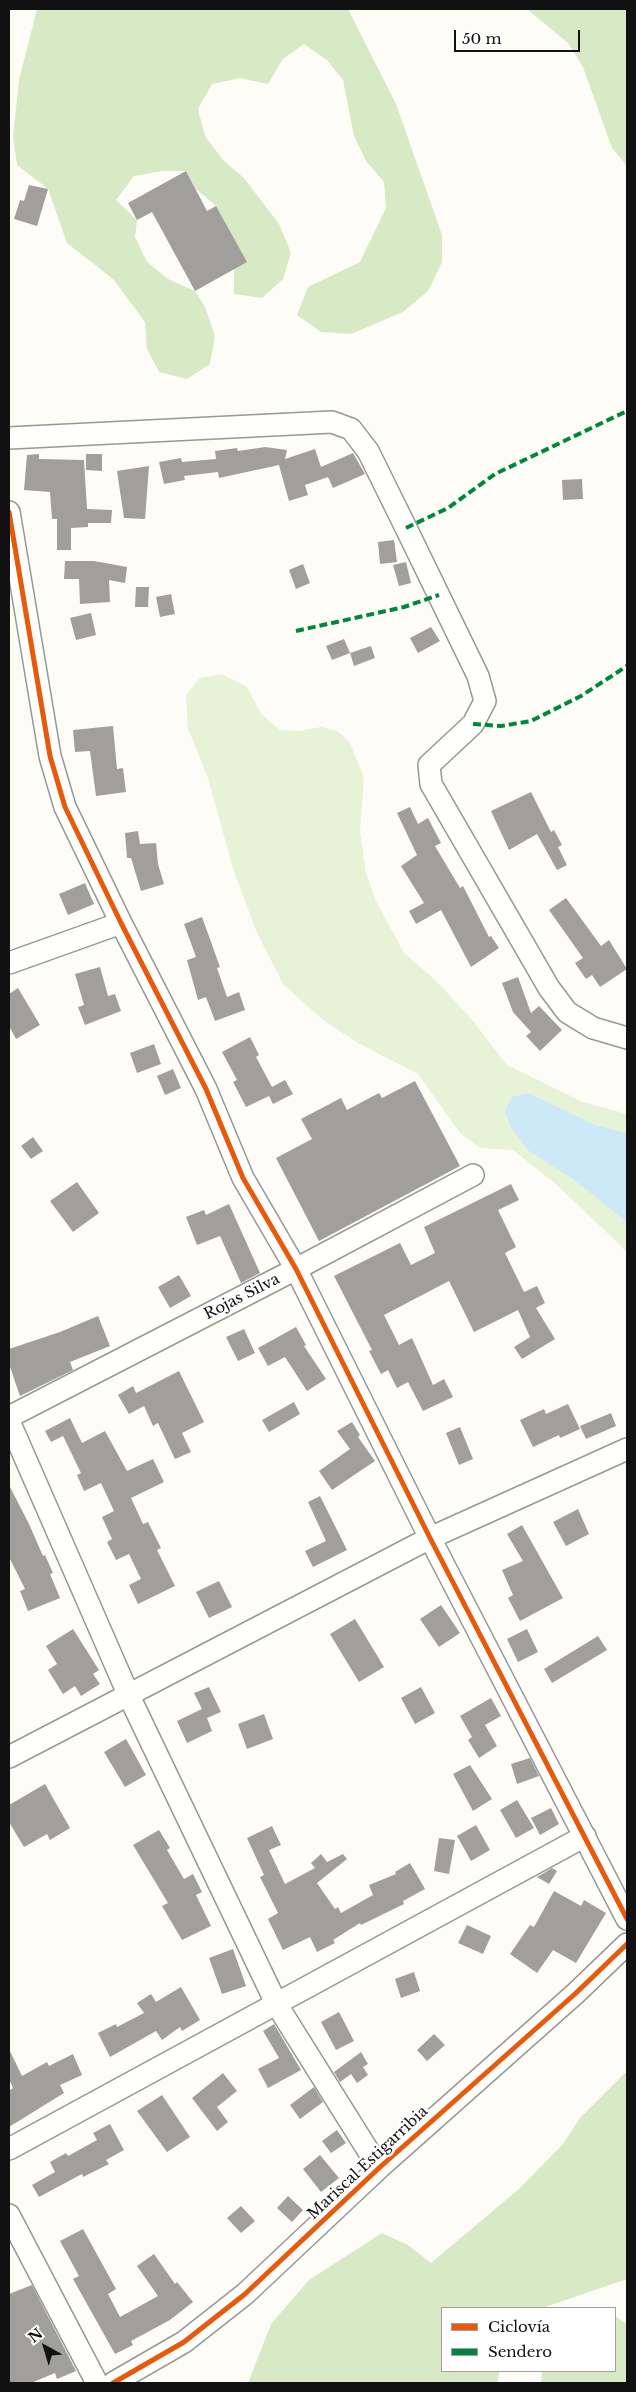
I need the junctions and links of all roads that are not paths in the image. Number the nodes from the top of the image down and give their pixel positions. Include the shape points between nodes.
1 (9, 438) edge
2 (9, 512) edge
3 (121, 923) junction
4 (9, 963) edge
5 (627, 1038) edge
6 (473, 1175) dead end
7 (296, 1269) junction
8 (9, 1419) edge
9 (627, 1450) edge
10 (430, 1538) junction
11 (129, 1696) junction
12 (9, 1757) edge
13 (584, 1836) junction
14 (627, 1919) edge
15 (627, 1944) edge
16 (277, 2005) junction
17 (9, 2149) edge
18 (379, 2168) junction
19 (9, 2215) edge
20 (97, 2383) edge
21 (113, 2383) edge

1 - 5 street via 332,422 351,429 368,451 478,676 485,701 473,724 429,765 431,784 566,1012 592,1028
2 - 3 street via 50,756 65,807
3 - 4 street
3 - 7 street via 206,1090 243,1178
6 - 7 street, Rojas Silva
7 - 8 street, Rojas Silva
7 - 10 street
8 - 11 street
9 - 10 street
10 - 11 street
10 - 13 street
11 - 12 street
11 - 16 street
13 - 14 street
13 - 16 street
15 - 18 street, Mariscal Estigarribia
16 - 17 street
16 - 18 street
18 - 21 street, Mariscal Estigarribia via 245,2294 184,2342
19 - 20 street

